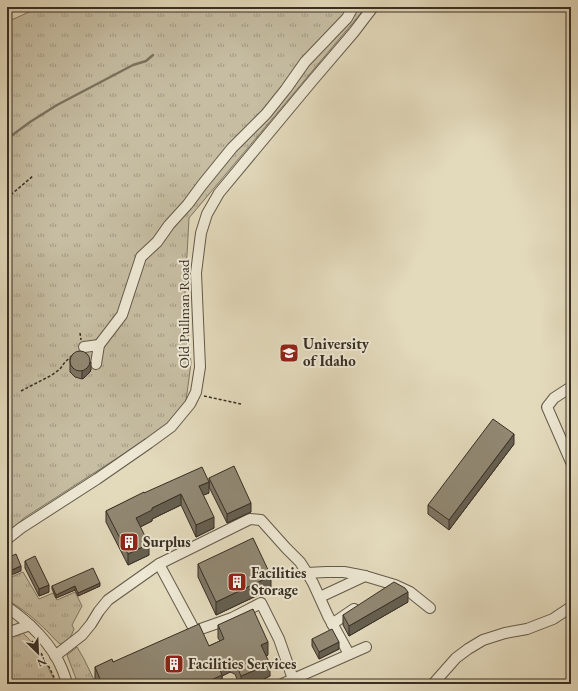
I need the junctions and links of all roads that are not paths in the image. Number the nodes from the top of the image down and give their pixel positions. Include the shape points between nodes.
1 (353, 7) edge
2 (369, 9) edge
3 (99, 345) junction
4 (84, 347) road end
5 (96, 364) dead end
6 (571, 387) edge
7 (571, 462) edge
8 (7, 539) edge
9 (159, 564) junction
10 (307, 573) junction
11 (365, 576) junction
12 (392, 585) junction
13 (379, 593) edge
14 (320, 598) junction
15 (359, 606) edge
16 (7, 607) edge
17 (571, 607) edge
18 (430, 608) dead end
19 (332, 624) junction
20 (30, 625) junction
21 (7, 633) edge
22 (366, 647) dead end
23 (349, 654) junction
24 (55, 656) junction
25 (293, 679) junction
26 (67, 684) edge
27 (282, 684) edge
28 (433, 684) edge

1 - 3 street via 347,18 305,62 266,114 232,148 157,242 141,257 122,315
2 - 8 street, Old Pullman Road via 354,32 219,193 207,214 201,233 196,273 200,367 196,392 190,404 171,427
3 - 4 street
3 - 5 street
6 - 7 street via 554,398 547,407
9 - 10 street via 250,519 261,520
9 - 24 street via 108,600 82,635
9 - 25 street via 195,631 232,618 261,603
10 - 11 street via 344,572
10 - 14 street
11 - 12 street
11 - 14 street
12 - 13 street
12 - 18 street via 410,592
14 - 19 street
15 - 19 street
16 - 20 street
17 - 28 street via 553,619 527,629 483,640 456,658
19 - 23 street
20 - 21 street
20 - 24 street via 40,634
22 - 23 street
23 - 25 street
24 - 26 street
25 - 27 street

